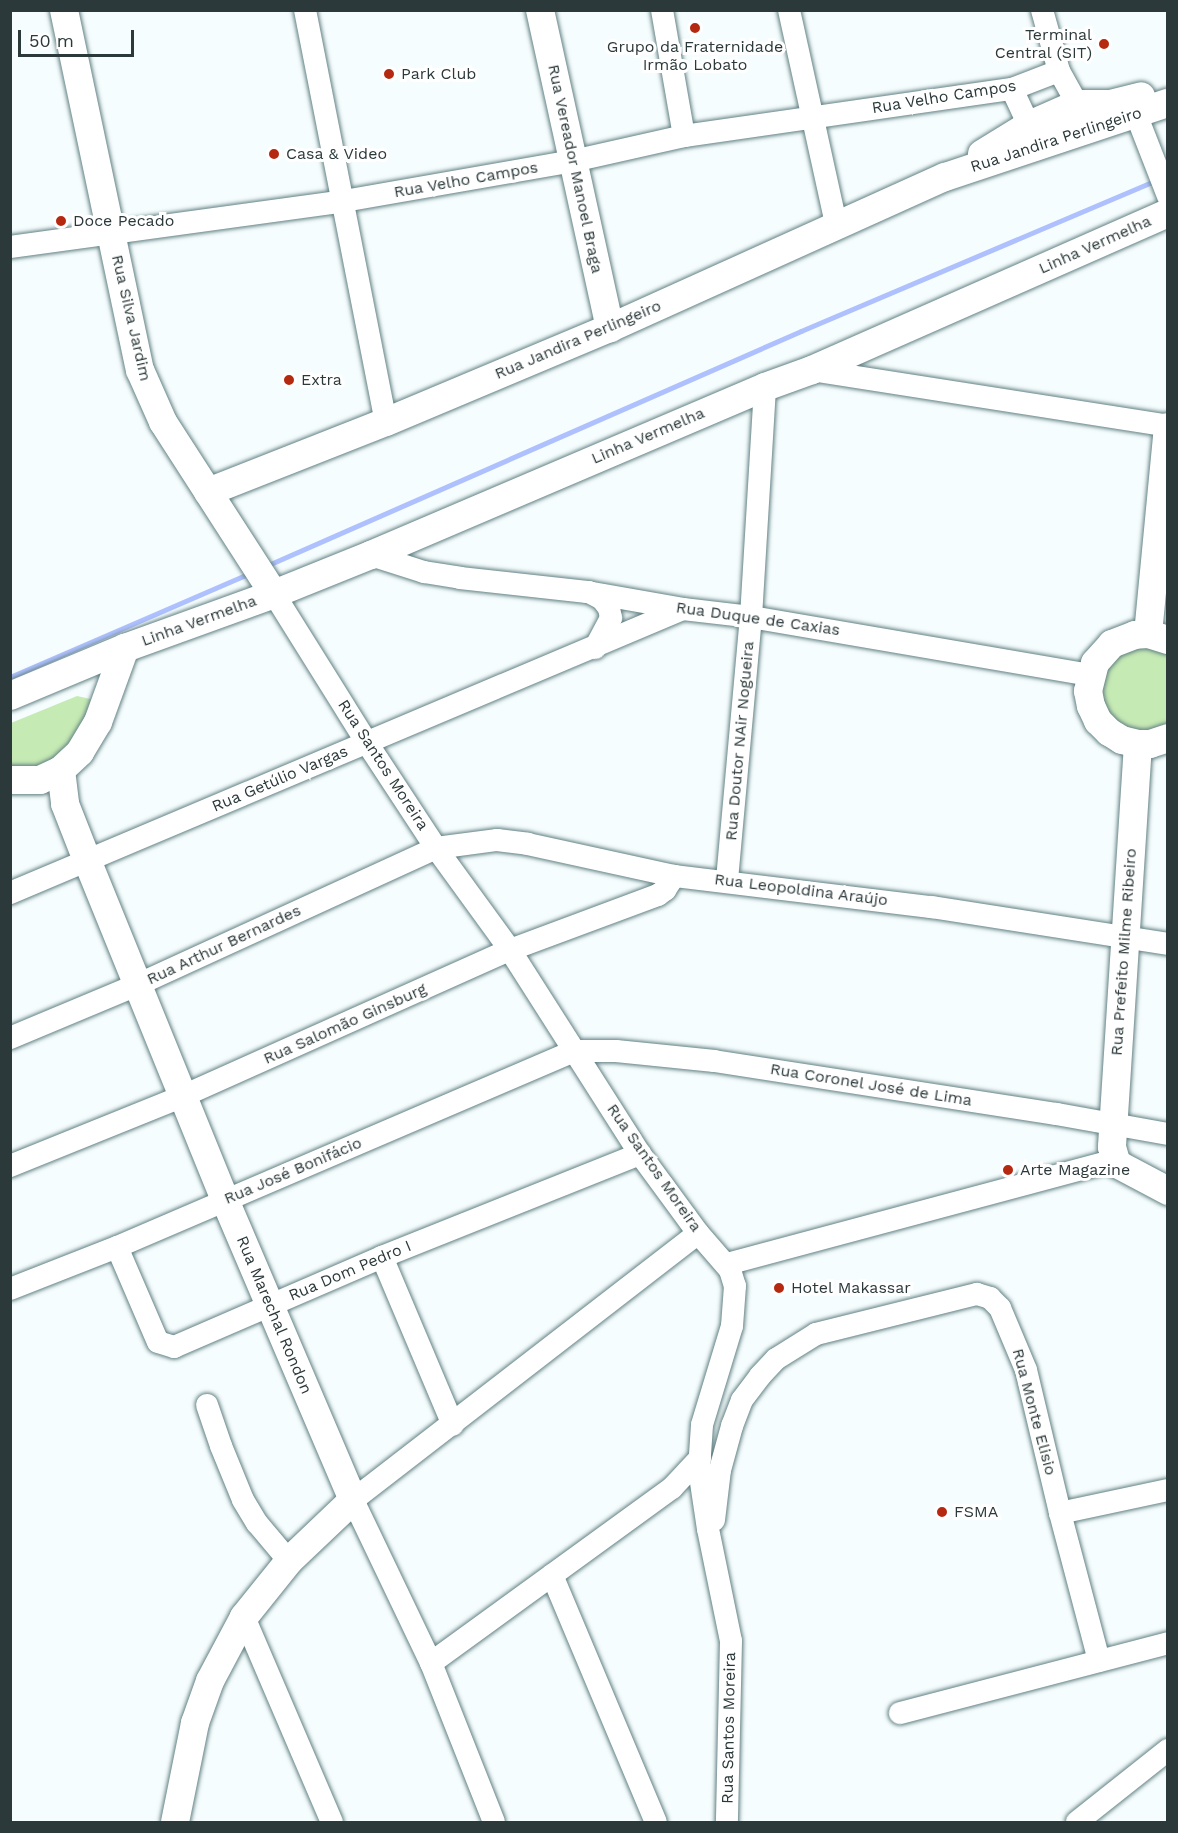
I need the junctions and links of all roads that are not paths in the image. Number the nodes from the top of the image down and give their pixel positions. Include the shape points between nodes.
1 (64, 10) edge
2 (305, 10) edge
3 (540, 10) edge
4 (662, 10) edge
5 (789, 10) edge
6 (1042, 10) edge
7 (1059, 71) junction
8 (1167, 86) edge
9 (1012, 90) junction
10 (1167, 103) edge
11 (1077, 104) junction
12 (1136, 114) junction
13 (811, 117) junction
14 (1080, 133) junction
15 (1038, 134) junction
16 (684, 136) junction
17 (573, 161) junction
18 (1166, 199) edge
19 (344, 201) junction
20 (836, 224) junction
21 (111, 231) junction
22 (10, 247) edge
23 (610, 327) junction
24 (812, 370) junction
25 (765, 387) junction
26 (387, 422) junction
27 (1167, 427) edge
28 (208, 492) junction
29 (419, 534) junction
30 (371, 555) junction
31 (424, 572) junction
32 (264, 577) junction
33 (587, 592) junction
34 (682, 609) junction
35 (750, 617) junction
36 (1158, 637) edge
37 (125, 648) junction
38 (595, 648) junction
39 (64, 673) junction
40 (1090, 675) junction
41 (10, 696) edge
42 (98, 722) junction
43 (1167, 738) edge
44 (367, 743) junction
45 (1138, 744) junction
46 (50, 775) junction
47 (10, 780) edge
48 (436, 848) junction
49 (87, 860) junction
50 (674, 876) junction
51 (727, 880) junction
52 (10, 894) edge
53 (1126, 937) junction
54 (1167, 944) edge
55 (510, 950) junction
56 (137, 985) junction
57 (10, 1038) edge
58 (574, 1051) junction
59 (183, 1096) junction
60 (1112, 1125) junction
61 (1167, 1134) edge
62 (640, 1154) junction
63 (1114, 1160) junction
64 (10, 1166) edge
65 (1167, 1191) edge
66 (225, 1200) junction
67 (698, 1233) junction
68 (117, 1247) junction
69 (382, 1257) junction
70 (727, 1264) junction
71 (10, 1289) edge
72 (269, 1305) junction
73 (207, 1405) dead end
74 (453, 1425) junction
75 (700, 1458) junction
76 (1167, 1490) edge
77 (353, 1500) junction
78 (1060, 1513) junction
79 (712, 1545) junction
80 (289, 1561) junction
81 (552, 1575) junction
82 (244, 1617) junction
83 (1167, 1642) edge
84 (1099, 1661) junction
85 (431, 1663) junction
86 (900, 1713) dead end
87 (1167, 1750) edge
88 (175, 1822) edge
89 (332, 1822) edge
90 (494, 1822) edge
91 (656, 1822) edge
92 (726, 1822) edge
93 (1077, 1822) edge

1 - 21 main road, Rua Silva Jardim
2 - 19 street
3 - 17 main road, Rua Vereador Manoel Braga
4 - 16 street
5 - 13 street
6 - 7 street
7 - 9 street, Rua Velho Campos
7 - 11 street
8 - 11 main road, Rua Jandira Perlingeiro via 1110,104
9 - 13 street, Rua Velho Campos
9 - 15 street
10 - 12 main road, Rua Jandira Perlingeiro
11 - 14 street
11 - 15 main road, Rua Jandira Perlingeiro
12 - 14 main road, Rua Jandira Perlingeiro
12 - 18 street
13 - 16 street, Rua Velho Campos
13 - 20 street
14 - 15 main road, Rua Jandira Perlingeiro
15 - 20 main road, Rua Jandira Perlingeiro
16 - 17 street, Rua Velho Campos
17 - 19 street, Rua Velho Campos
17 - 23 main road, Rua Vereador Manoel Braga
18 - 24 main road, Linha Vermelha
19 - 21 street, Rua Velho Campos
19 - 26 street
20 - 23 main road, Rua Jandira Perlingeiro
21 - 22 street, Rua Velho Campos
21 - 28 main road, Rua Silva Jardim via 140,370 163,422
23 - 26 main road, Rua Jandira Perlingeiro
24 - 25 main road, Linha Vermelha
24 - 27 street
25 - 29 main road, Linha Vermelha
25 - 35 street, Rua Doutor NAir Nogueira
26 - 28 main road, Rua Jandira Perlingeiro
27 - 36 main road
28 - 32 main road, Rua Silva Jardim
29 - 30 main road, Linha Vermelha
29 - 31 street via 414,548
30 - 31 street, Rua Duque de Caxias
30 - 32 main road, Linha Vermelha
31 - 33 street, Rua Duque de Caxias
32 - 37 main road, Linha Vermelha
32 - 44 street, Rua Santos Moreira
33 - 34 street, Rua Duque de Caxias
33 - 38 street via 602,599 611,618
34 - 35 street, Rua Duque de Caxias
34 - 38 street, Rua Getúlio Vargas
35 - 40 street, Rua Duque de Caxias
35 - 51 street, Rua Doutor NAir Nogueira
36 - 40 main road via 1135,634 1112,644 1102,652
37 - 39 main road, Linha Vermelha
37 - 42 main road, Linha Vermelha
38 - 44 street, Rua Getúlio Vargas
39 - 41 main road, Linha Vermelha
39 - 42 main road via 91,685 99,702
40 - 45 main road via 1090,699 1098,721 1122,740
42 - 46 main road, Linha Vermelha via 80,752
43 - 45 main road
44 - 48 street, Rua Santos Moreira
44 - 49 street, Rua Getúlio Vargas
45 - 53 main road, Rua Prefeito Milme Ribeiro
46 - 47 main road
46 - 49 main road, Rua Marechal Rondon
48 - 50 street, Rua Leopoldina Araújo via 497,840
48 - 55 street, Rua Santos Moreira
48 - 56 street, Rua Arthur Bernardes
49 - 52 street, Rua Getúlio Vargas
49 - 56 main road, Rua Marechal Rondon
50 - 51 street, Rua Leopoldina Araújo
50 - 55 street, Rua Salomão Ginsburg via 658,895
51 - 53 street, Rua Leopoldina Araújo
53 - 54 street, Rua Leopoldina Araújo
53 - 60 main road, Rua Prefeito Milme Ribeiro
55 - 58 street, Rua Santos Moreira
55 - 59 street, Rua Salomão Ginsburg
56 - 57 street, Rua Arthur Bernardes
56 - 59 main road, Rua Marechal Rondon
58 - 60 street, Rua Coronel José de Lima via 714,1061
58 - 62 street, Rua Santos Moreira
58 - 66 street, Rua José Bonifácio
59 - 64 street, Rua Salomão Ginsburg
59 - 66 main road, Rua Marechal Rondon
60 - 61 street, Rua Coronel José de Lima
60 - 63 main road, Rua Prefeito Milme Ribeiro
62 - 67 street, Rua Santos Moreira
62 - 69 street, Rua Dom Pedro I
63 - 65 main road
63 - 70 street
66 - 68 street, Rua José Bonifácio
66 - 72 main road, Rua Marechal Rondon
67 - 70 street, Rua Santos Moreira
67 - 74 street
68 - 71 street, Rua José Bonifácio
68 - 72 street, Rua Dom Pedro I via 158,1342 165,1346 174,1347
69 - 72 street, Rua Dom Pedro I
69 - 74 street
70 - 75 street, Rua Santos Moreira via 735,1286 735,1306 702,1425
72 - 77 main road, Rua Marechal Rondon
73 - 80 street via 243,1500
74 - 77 street
75 - 79 street, Rua Santos Moreira via 702,1495
75 - 81 street via 672,1488
76 - 78 street
77 - 80 main road
77 - 85 street, Rua Marechal Rondon
78 - 79 street, Rua Monte Elisio via 1026,1370 1000,1308 990,1298 977,1294 816,1334 760,1376 742,1400 720,1470
78 - 84 street, Rua Monte Elisio
79 - 92 street, Rua Santos Moreira via 731,1641
80 - 82 main road
81 - 85 street
81 - 91 street
82 - 88 main road via 210,1681 195,1723
82 - 89 street
83 - 84 street
84 - 86 street
85 - 90 street, Rua Marechal Rondon
87 - 93 street

